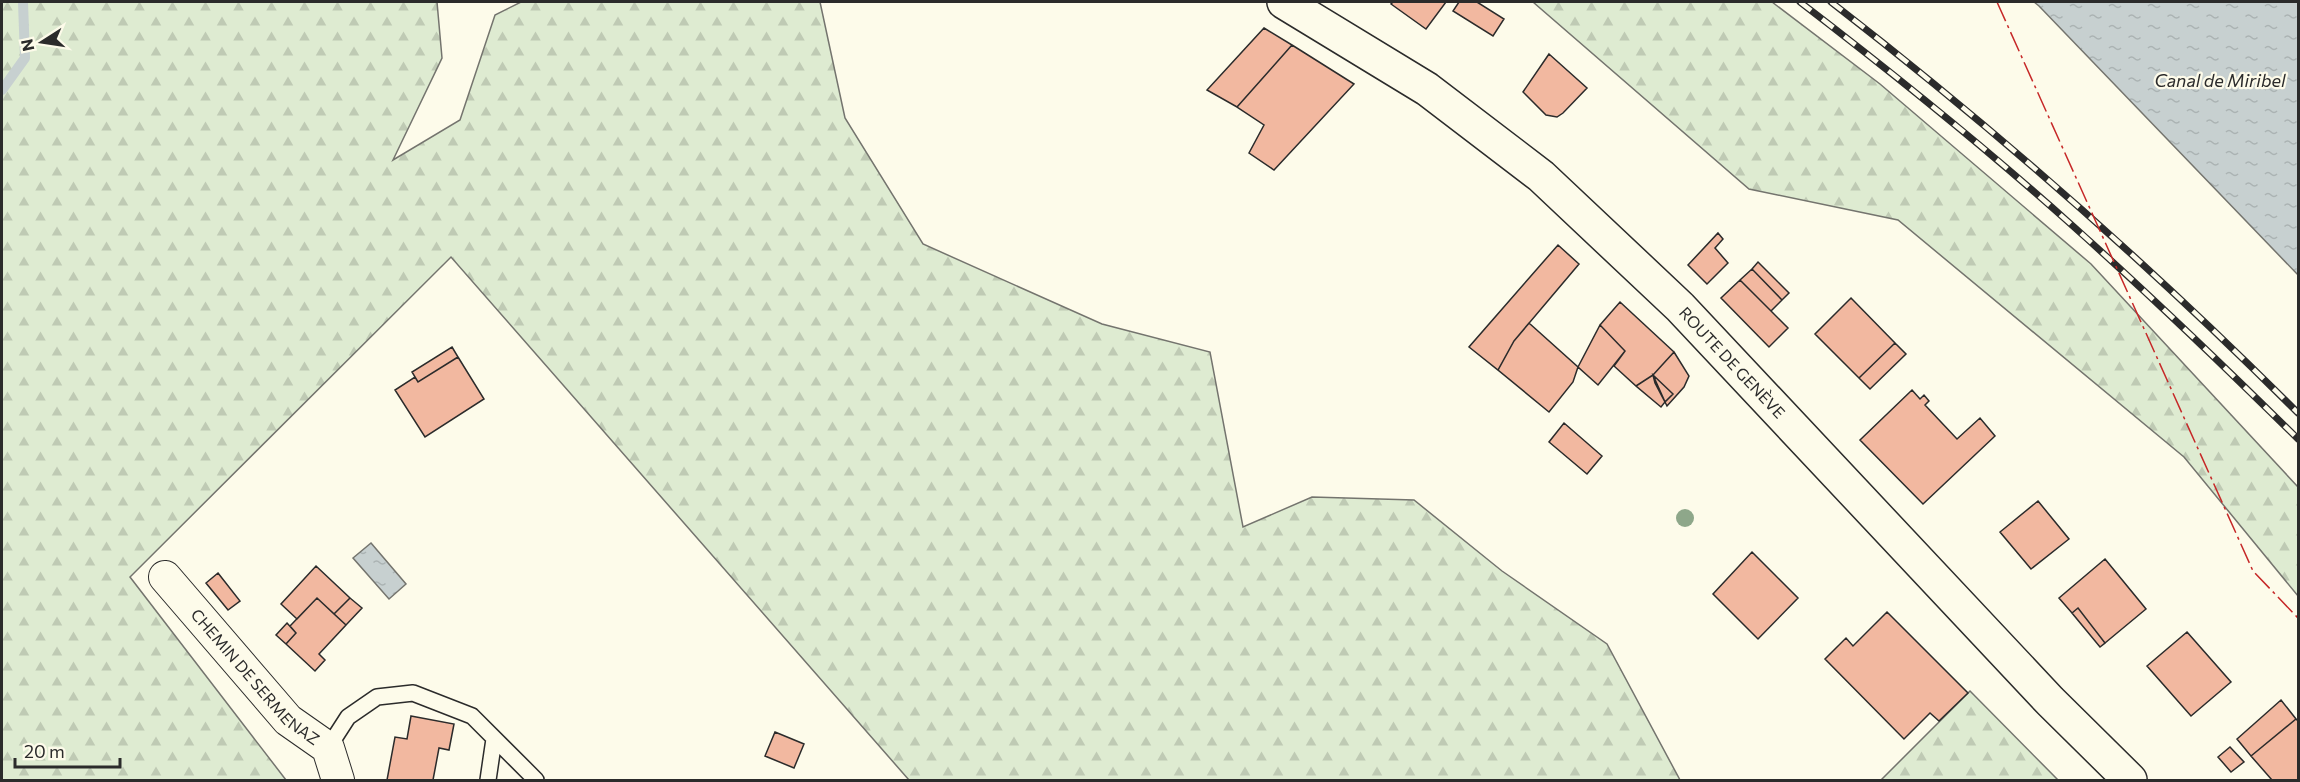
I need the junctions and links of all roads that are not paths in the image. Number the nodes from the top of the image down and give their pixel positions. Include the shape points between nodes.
1 (1284, 2) edge
2 (165, 577) dead end
3 (494, 739) junction
4 (328, 748) junction
5 (338, 780) edge
6 (488, 780) edge
7 (536, 780) edge
8 (2130, 780) edge

1 - 8 main road, ROUTE DE GENÈVE via 1427,89 1541,176 1680,307 2050,701
2 - 4 street, CHEMIN DE SERMENAZ via 288,720
3 - 4 lane via 472,716 414,693 377,697 348,717
3 - 6 lane
3 - 7 lane
4 - 5 street, CHEMIN DE SERMENAZ

